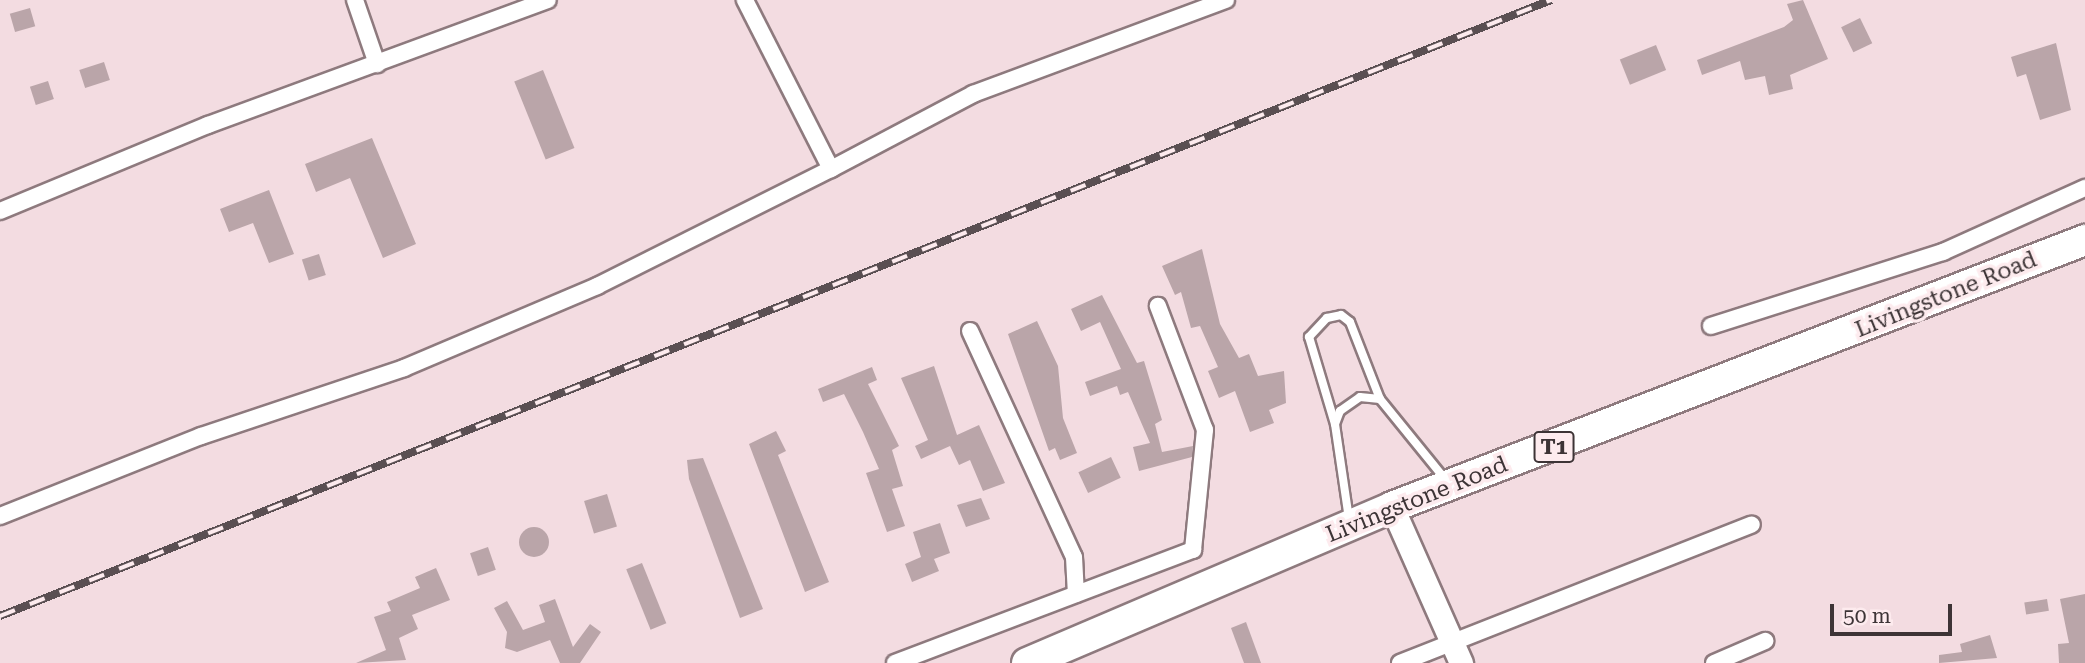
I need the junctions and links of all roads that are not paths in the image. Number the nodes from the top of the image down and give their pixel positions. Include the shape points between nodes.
1 (355, 0) edge
2 (548, 0) edge
3 (745, 0) edge
4 (1226, 0) edge
5 (377, 64) junction
6 (831, 169) junction
7 (2085, 188) edge
8 (0, 211) edge
9 (2085, 240) edge
10 (1158, 306) dead end
11 (1711, 326) dead end
12 (970, 331) dead end
13 (1380, 399) junction
14 (1335, 424) junction
15 (1450, 486) junction
16 (1392, 507) junction
17 (0, 516) edge
18 (1752, 524) dead end
19 (1350, 525) junction
20 (1076, 594) junction
21 (1765, 641) dead end
22 (1457, 654) edge
23 (895, 663) edge
24 (1027, 663) edge
25 (1400, 663) edge
26 (1714, 663) edge

1 - 5 street
2 - 5 street
3 - 6 street
4 - 6 street via 973,94
5 - 8 street
6 - 17 street via 597,286 404,368 201,436
7 - 11 street via 1943,252
9 - 15 highway, Livingstone Road / T1
10 - 20 street via 1205,430 1193,550
12 - 20 street via 1074,557
13 - 14 lane via 1360,397 1340,411
13 - 14 lane via 1350,322 1341,315 1327,318 1308,337
13 - 15 lane
14 - 19 lane
15 - 16 highway, Livingstone Road / T1
16 - 19 highway, Livingstone Road / T1
16 - 22 street
18 - 22 street
19 - 24 highway, Livingstone Road / T1
20 - 23 street
21 - 26 street
22 - 25 street

